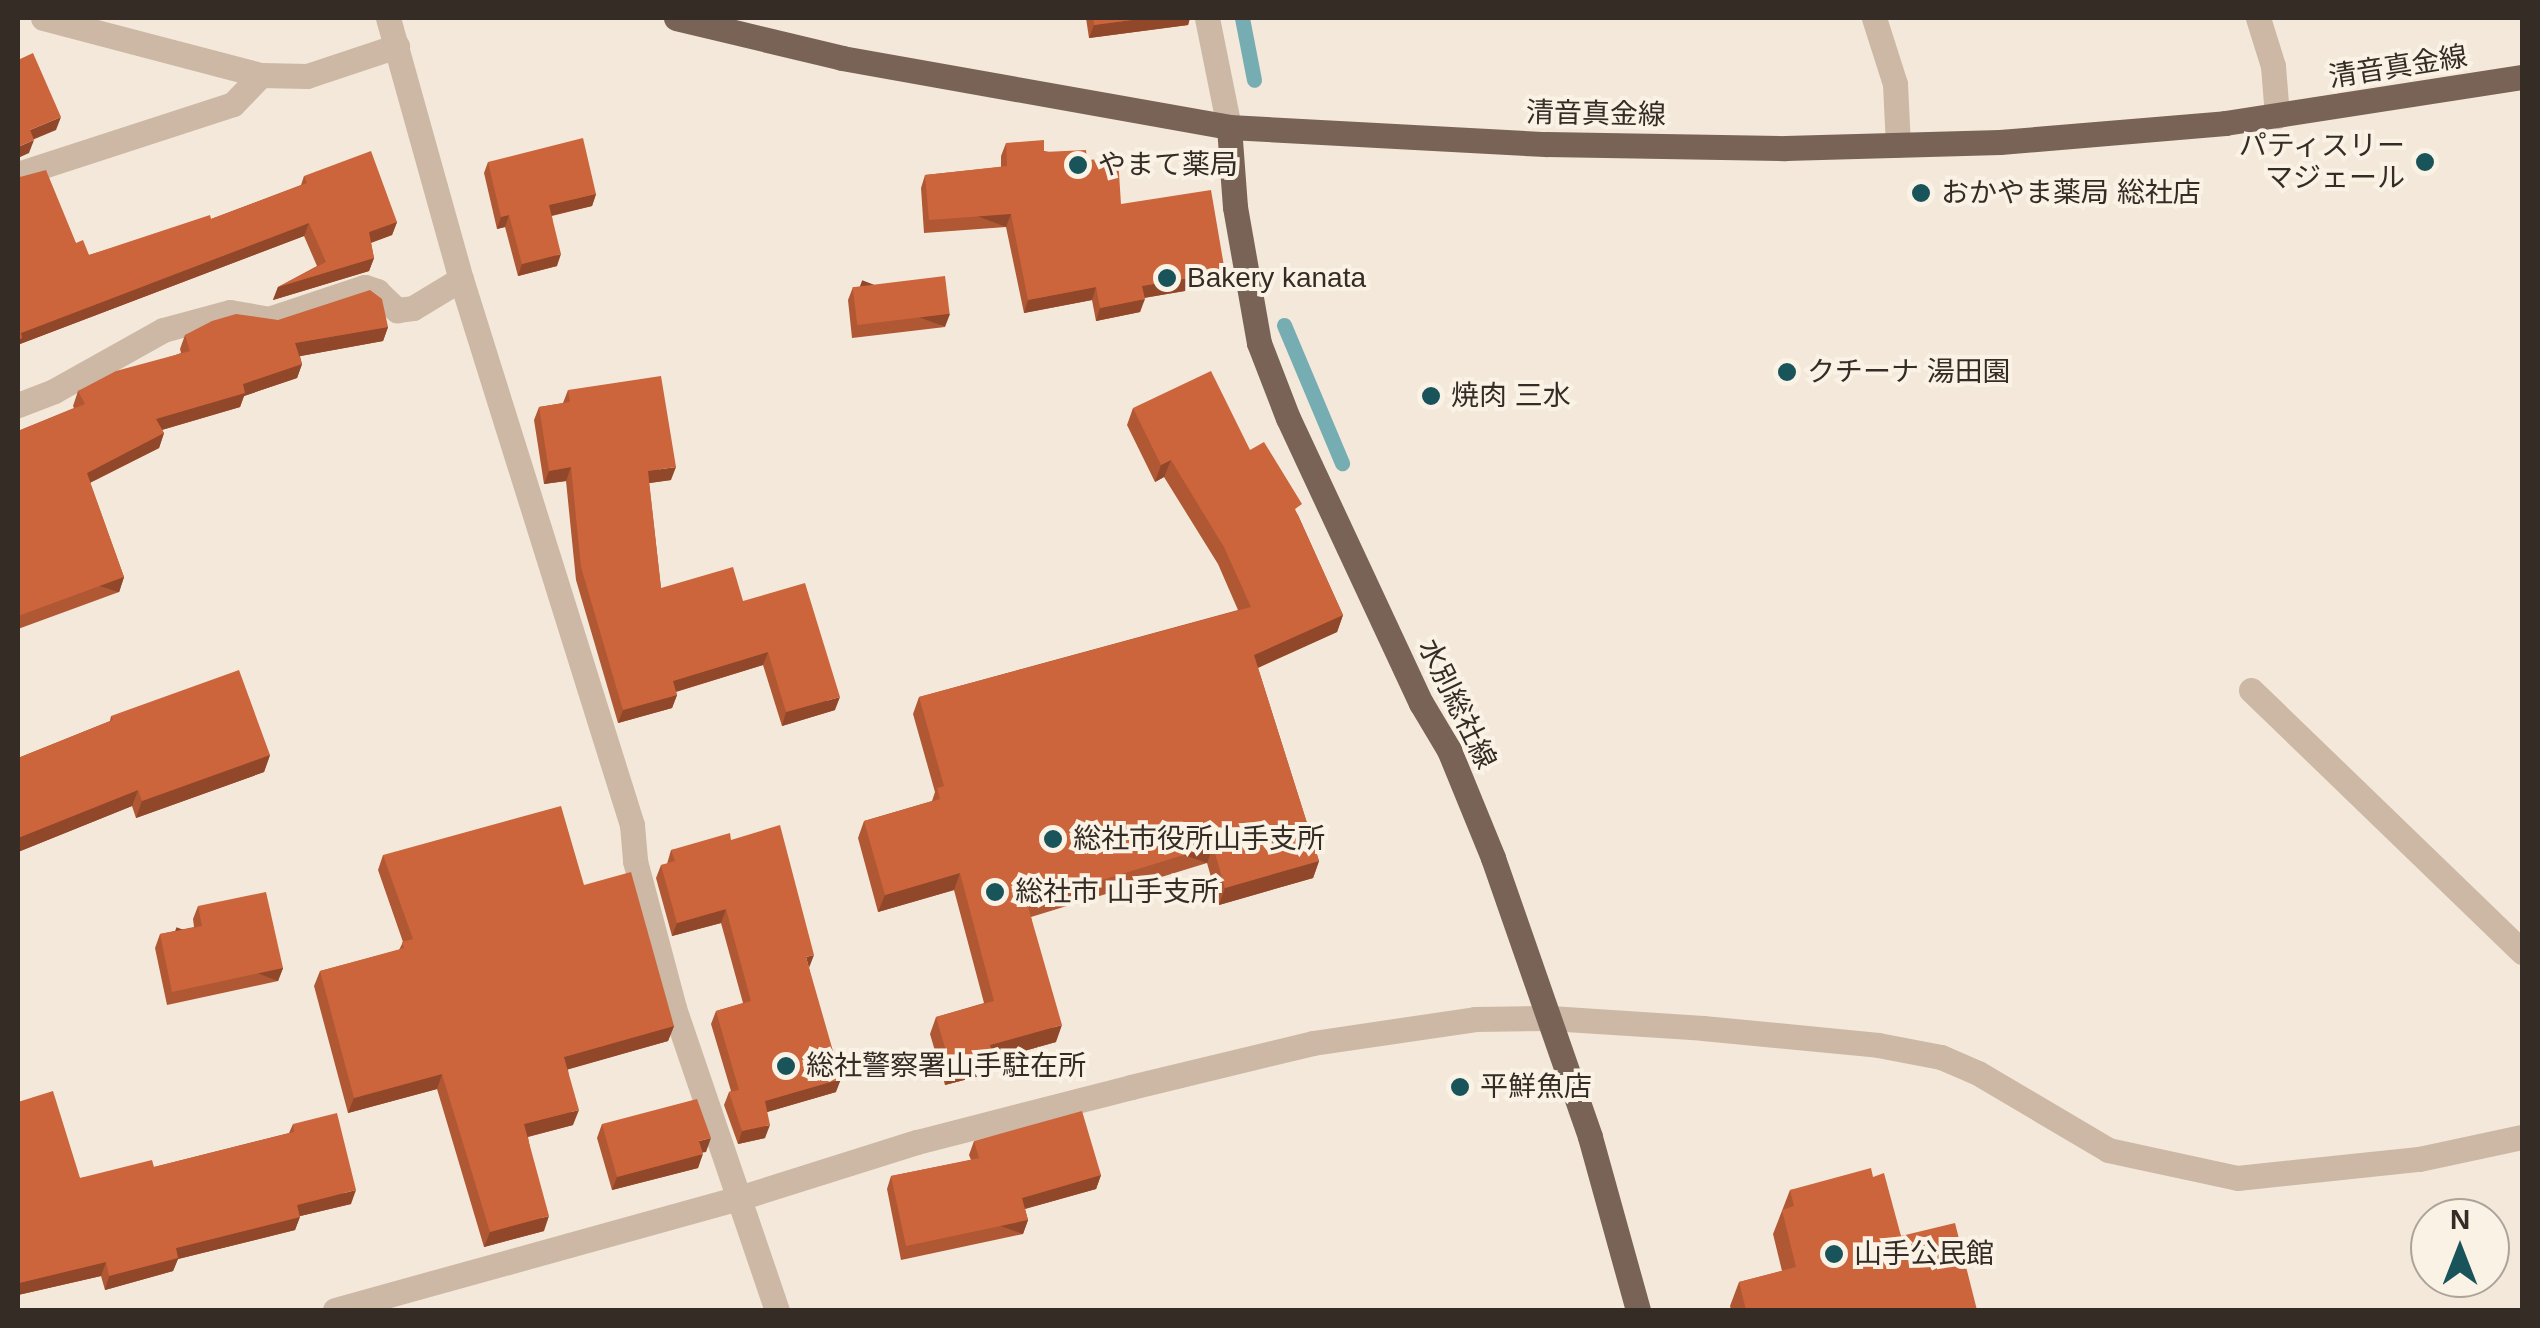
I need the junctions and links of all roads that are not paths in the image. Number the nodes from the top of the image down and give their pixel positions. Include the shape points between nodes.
1 (43, 18) edge
2 (388, 18) edge
3 (676, 18) edge
4 (1207, 18) edge
5 (1874, 18) edge
6 (2258, 18) edge
7 (396, 46) junction
8 (261, 75) junction
9 (2522, 77) edge
10 (2278, 116) junction
11 (1229, 127) junction
12 (1898, 145) junction
13 (18, 174) edge
14 (461, 278) junction
15 (18, 405) edge
16 (2251, 690) dead end
17 (2522, 952) edge
18 (1550, 1018) junction
19 (2522, 1137) edge
20 (739, 1198) junction
21 (335, 1310) edge
22 (777, 1310) edge
23 (1638, 1310) edge

1 - 8 street
2 - 7 street
3 - 11 main road, 清音真金線 via 897,69
4 - 11 street
5 - 12 street via 1895,84
6 - 10 street via 2274,66
7 - 8 street via 307,76
7 - 14 street
8 - 13 street via 233,104
9 - 10 main road, 清音真金線
10 - 12 main road, 清音真金線
11 - 12 main road, 清音真金線 via 1546,144
11 - 18 main road, 水別総社線 via 1259,343 1421,703 1449,750
14 - 15 street via 413,308 397,310 364,288 268,319 230,312 163,330
14 - 20 street via 632,824 634,861 674,1008
16 - 17 street
18 - 19 street via 1878,1044 1940,1057 2108,1150 2237,1178 2419,1160
18 - 20 street via 1475,1020 1313,1043 917,1142
18 - 23 main road, 水別総社線
20 - 21 street
20 - 22 street

